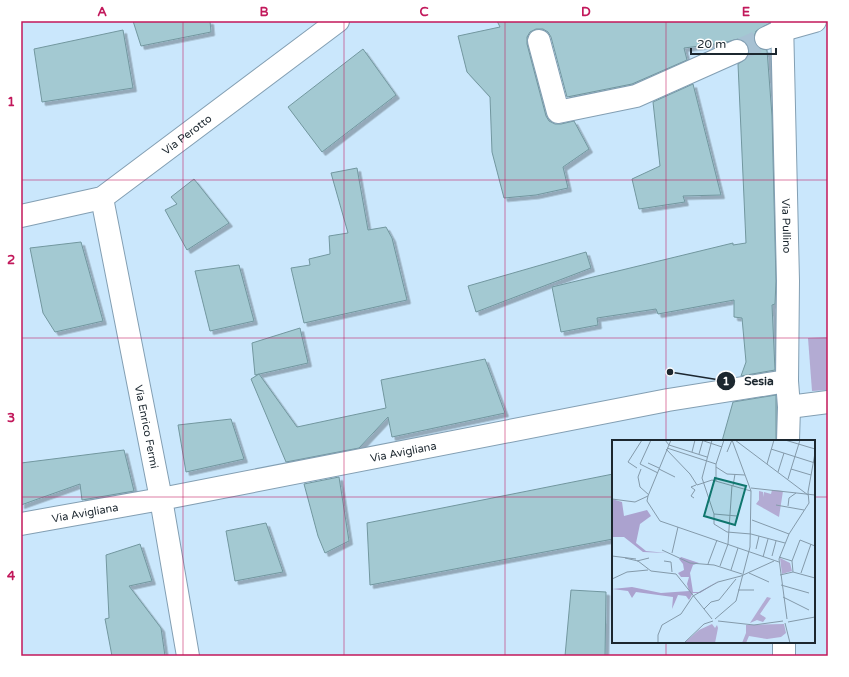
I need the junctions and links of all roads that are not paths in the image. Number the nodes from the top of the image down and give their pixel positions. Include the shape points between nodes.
1 (338, 21) edge
2 (815, 21) edge
3 (777, 30) edge
4 (539, 41) dead end
5 (737, 51) tunnel mouth
6 (102, 198) junction
7 (21, 216) edge
8 (787, 381) junction
9 (828, 402) edge
10 (788, 407) junction
11 (788, 440) edge
12 (161, 499) junction
13 (21, 524) edge
14 (784, 643) edge
15 (188, 656) edge
16 (784, 656) edge

1 - 6 street, Via Perotto
2 - 3 street
3 - 8 street, Via Pullino via 788,281
4 - 5 street via 558,112 636,96
6 - 7 street, Via Perotto
6 - 12 street, Via Enrico Fermi
8 - 10 street, Via Pullino
8 - 12 street, Via Avigliana via 668,400
9 - 10 street
10 - 11 street, Via Pullino
12 - 13 street, Via Avigliana
12 - 15 street, Via Enrico Fermi
14 - 16 street

